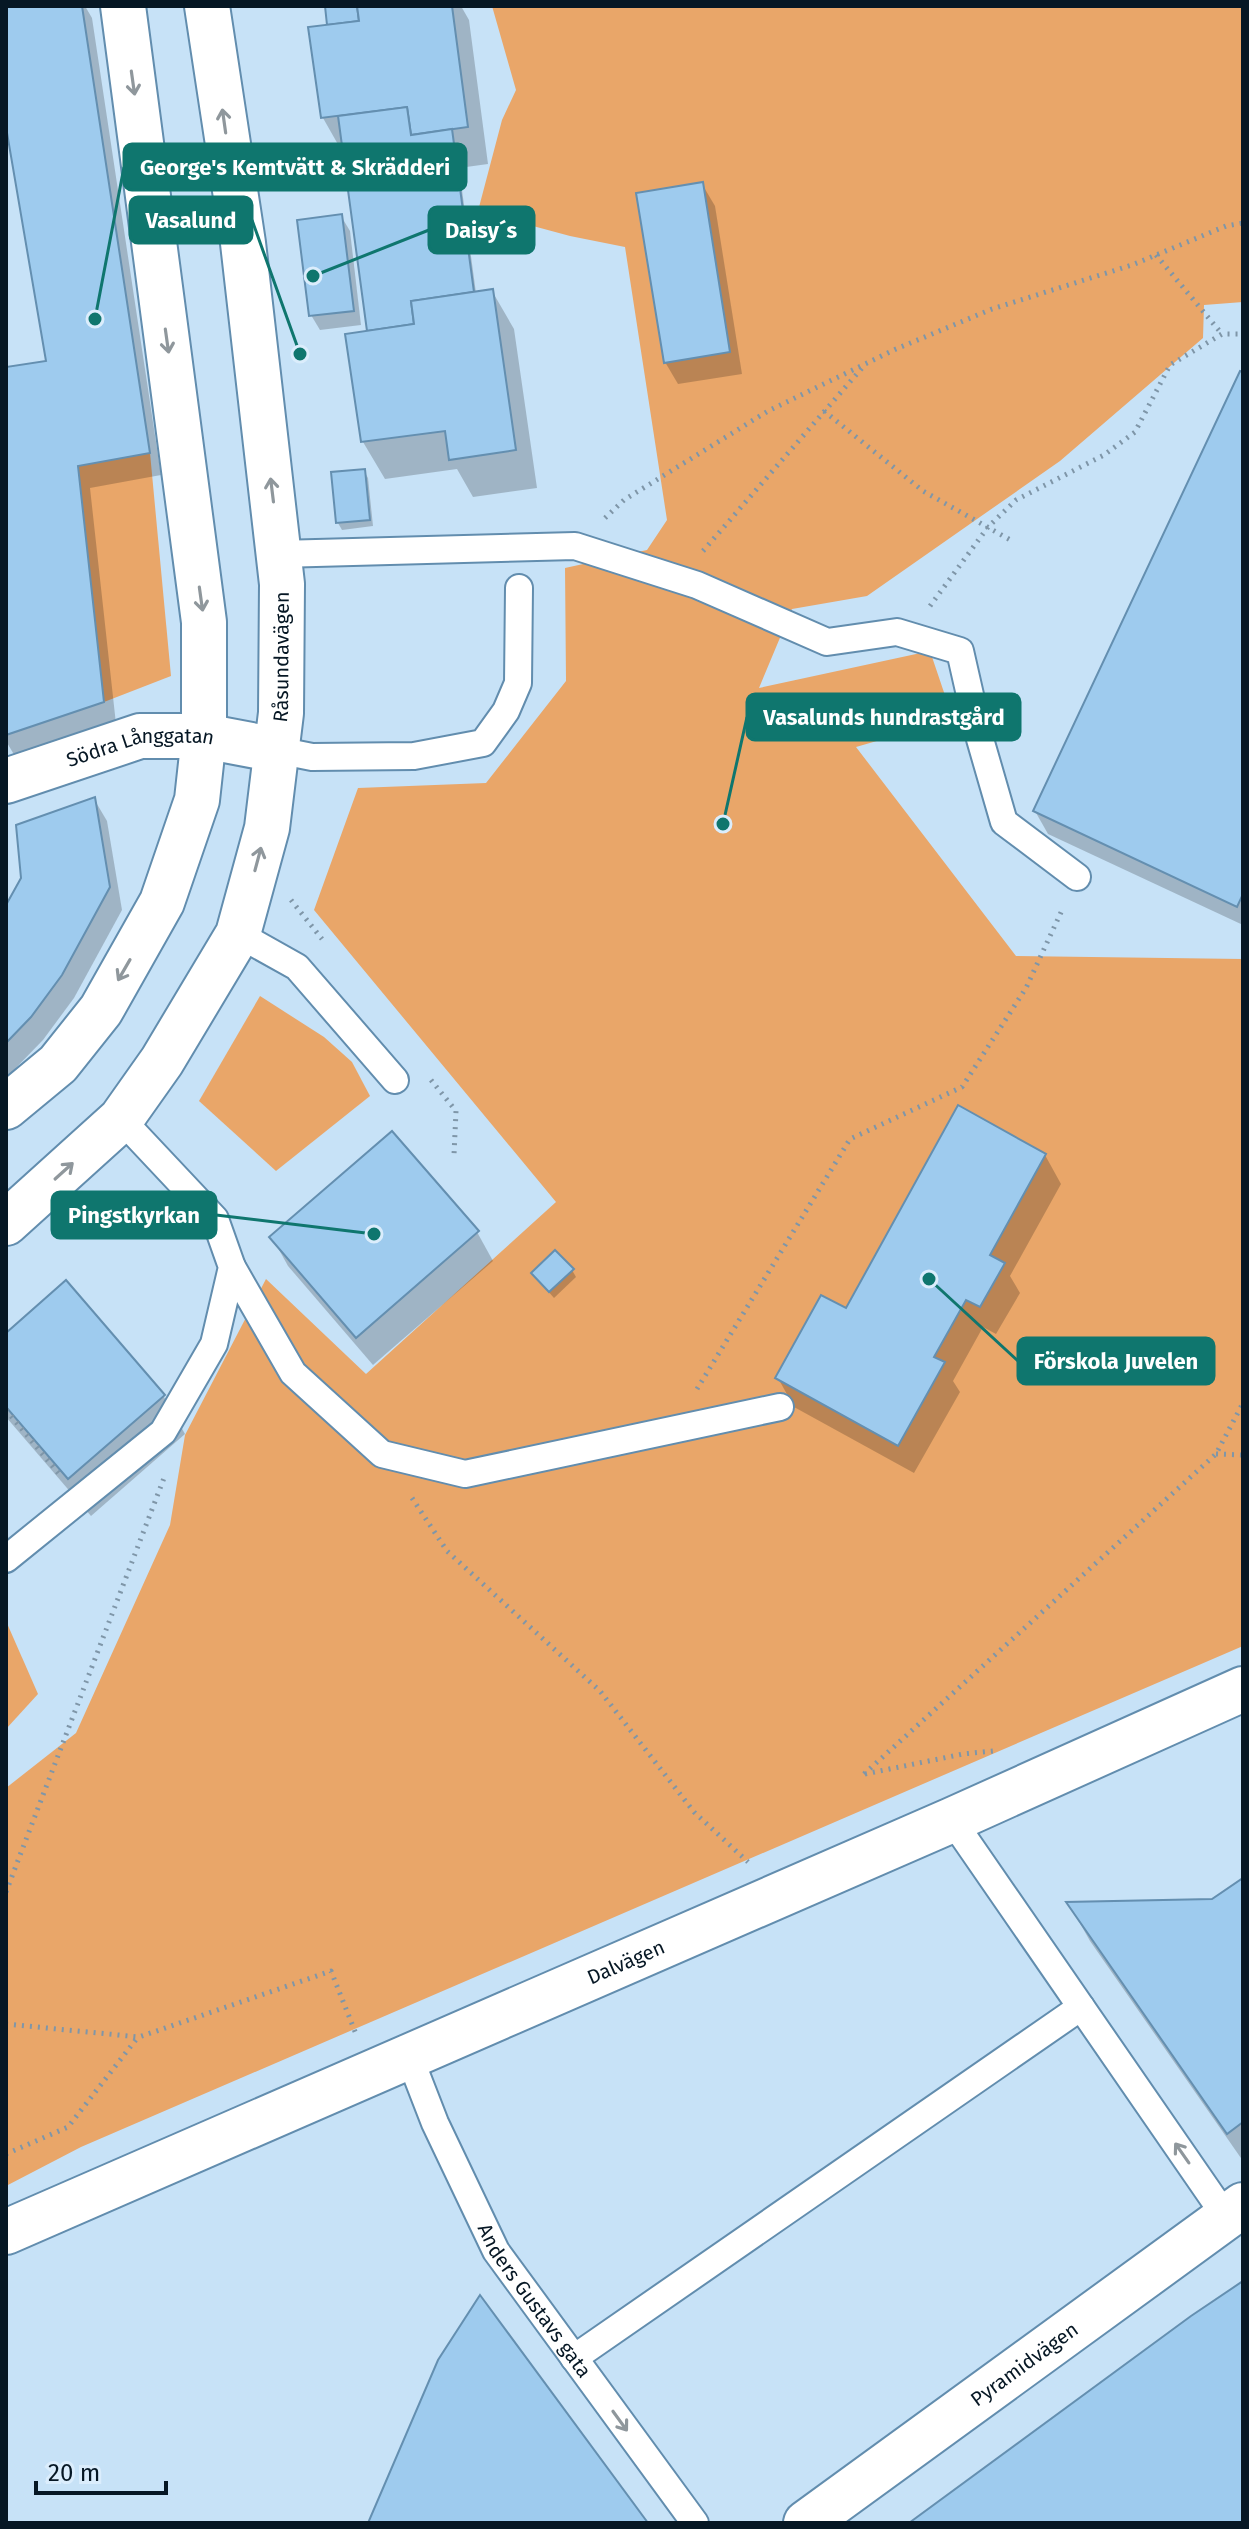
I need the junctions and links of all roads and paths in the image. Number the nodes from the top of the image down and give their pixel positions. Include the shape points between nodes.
1 (123, 6) edge
2 (207, 6) edge
3 (1243, 223) edge
4 (1156, 255) junction
5 (1222, 334) junction
6 (1243, 334) edge
7 (865, 364) junction
8 (824, 411) junction
9 (988, 527) junction
10 (1014, 542) dead end
11 (575, 546) junction
12 (279, 554) junction
13 (680, 579) junction
14 (519, 588) dead end
15 (912, 636) junction
16 (204, 736) junction
17 (277, 750) junction
18 (6, 781) edge
19 (1077, 877) joint
20 (238, 934) junction
21 (395, 1080) dead end
22 (6, 1107) edge
23 (121, 1119) junction
24 (6, 1223) edge
25 (232, 1267) junction
26 (1243, 1403) edge
27 (780, 1407) dead end
28 (6, 1410) edge
29 (672, 1430) junction
30 (163, 1432) junction
31 (382, 1454) junction
32 (1216, 1454) junction
33 (1243, 1455) edge
34 (79, 1499) junction
35 (6, 1559) edge
36 (1243, 1689) edge
37 (864, 1774) dead end
38 (952, 1820) junction
39 (6, 1892) edge
40 (767, 1900) junction
41 (1081, 2007) junction
42 (6, 2024) edge
43 (139, 2037) junction
44 (390, 2064) junction
45 (6, 2154) edge
46 (1235, 2211) edge
47 (6, 2232) edge
48 (574, 2358) junction
49 (695, 2523) edge
50 (806, 2523) edge

1 -> 16 street via 204,622
12 -> 2 street, Råsundavägen via 243,243
3 - 4 path
4 - 5 path
4 - 7 path via 992,309
5 - 6 path
5 - 9 path via 1170,365 1135,432 1104,455 1016,500
7 - 8 path
7 - 11 path via 768,411 624,500
8 - 9 path via 923,491
8 - 13 path
9 - 10 path
9 - 15 path via 936,594
11 - 12 lane
11 - 13 lane
12 - 17 street, Råsundavägen
13 - 15 lane via 827,642 897,632
14 - 17 lane via 518,683 483,743 414,756 312,757
15 - 19 lane via 960,651 1004,822
16 - 17 street, Södra Långgatan
16 - 18 street, Södra Långgatan via 140,736
16 -> 22 street via 197,800 162,902 101,1010 58,1064
20 -> 17 street, Råsundavägen via 267,828
19 - 29 path via 1026,988 962,1087 850,1139
20 - 21 lane via 297,967
20 - 23 street, Råsundavägen
24 -> 23 street, Råsundavägen
23 - 25 lane via 215,1219
25 - 30 lane via 214,1344
25 - 31 lane via 293,1373
26 - 32 path
27 - 29 lane
28 - 34 path
29 - 31 lane via 465,1474
30 - 34 lane
30 - 39 path via 165,1474
31 - 40 path via 447,1551 600,1691 694,1812 747,1861
32 - 33 path
32 - 37 path
34 - 35 lane
36 - 38 street, Dalvägen
38 - 40 street, Dalvägen
38 - 41 lane
40 - 44 street, Dalvägen
46 -> 41 lane
41 - 48 lane
42 - 43 path
43 - 44 path via 331,1971
43 - 45 path via 68,2127
44 - 47 street, Dalvägen
44 - 48 lane, Anders Gustavs gata via 435,2123 496,2251
46 - 50 street, Pyramidvägen
48 -> 49 lane, Anders Gustavs gata

